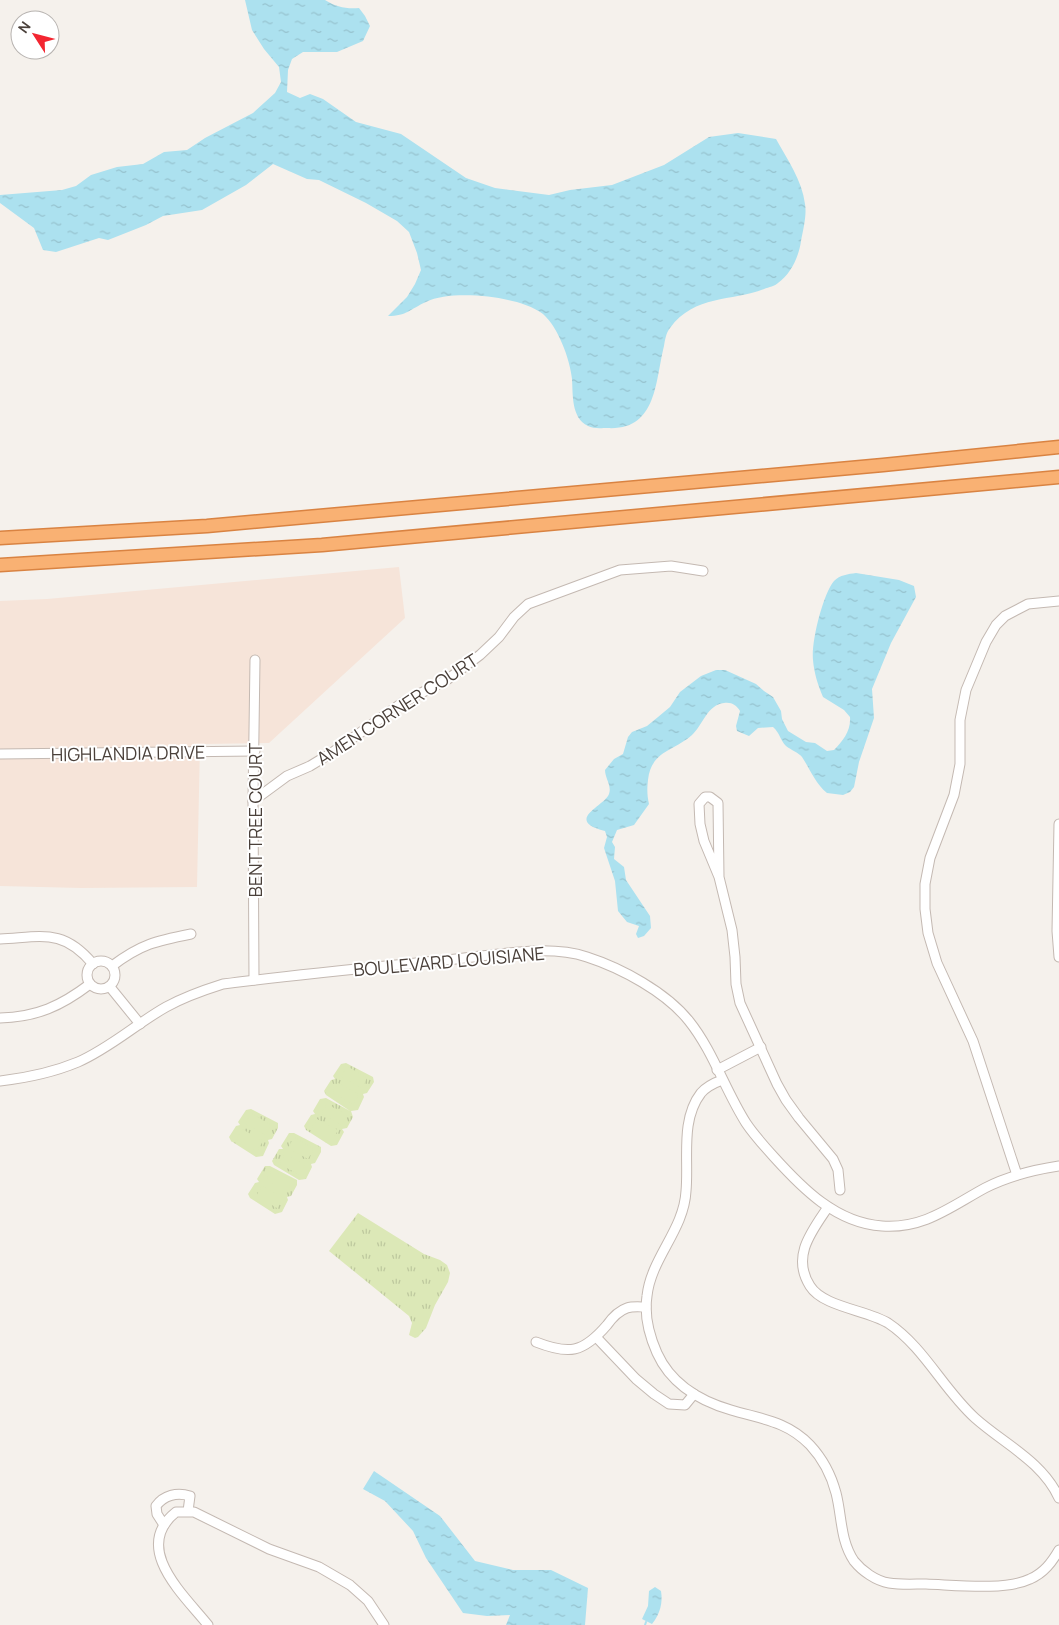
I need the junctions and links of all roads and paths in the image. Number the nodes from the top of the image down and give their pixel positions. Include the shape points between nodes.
1 (1059, 447) edge
2 (1059, 477) edge
3 (0, 538) edge
4 (0, 565) edge
5 (703, 571) dead end
6 (1059, 601) edge
7 (255, 660) dead end
8 (255, 751) junction
9 (0, 754) edge
10 (253, 801) junction
11 (1059, 824) edge
12 (1058, 869) edge
13 (720, 877) junction
14 (191, 934) dead end
15 (0, 939) edge
16 (1059, 957) edge
17 (93, 964) junction
18 (112, 966) junction
19 (254, 980) junction
20 (90, 984) junction
21 (110, 986) junction
22 (0, 1018) edge
23 (140, 1024) junction
24 (761, 1047) junction
25 (717, 1070) junction
26 (722, 1080) junction
27 (0, 1081) edge
28 (1059, 1166) edge
29 (1017, 1175) junction
30 (840, 1190) dead end
31 (828, 1207) junction
32 (646, 1307) junction
33 (596, 1338) junction
34 (536, 1342) dead end
35 (694, 1394) junction
36 (1059, 1498) edge
37 (188, 1511) junction
38 (164, 1525) junction
39 (1059, 1550) edge
40 (208, 1625) edge
41 (384, 1625) edge

1 - 3 highway via 207,526
2 - 4 highway via 322,546
5 - 10 street, AMEN CORNER COURT via 671,566 620,570 528,604 480,655 448,679 402,703 333,752 287,776
6 - 29 street via 1028,604 1005,616 996,624 986,642 966,690 960,720 960,764 954,795 930,858 925,884 928,933 937,963 973,1041
7 - 8 street, BENT TREE COURT
8 - 9 street, HIGHLANDIA DRIVE
8 - 10 street, BENT TREE COURT
10 - 19 street, BENT TREE COURT
11 - 12 street
12 - 16 street
13 - 13 street via 718,804 705,797 699,804 700,824 709,855
13 - 24 street via 732,930 740,1003
14 - 18 street via 154,941
15 - 17 street via 52,937 64,940 76,946
17 - 18 street via 103,961
17 - 20 street via 87,975
18 - 21 street via 116,978
19 - 23 street, BOULEVARD LOUISIANE via 223,984 195,993
19 - 25 street, BOULEVARD LOUISIANE via 525,952 555,951 585,956 657,992 674,1005 690,1023
20 - 21 street via 101,990
20 - 22 street via 37,1014
21 - 23 street
23 - 27 street, BOULEVARD LOUISIANE via 78,1062 15,1080
24 - 25 street
24 - 30 street via 786,1100 833,1159
25 - 26 street, BOULEVARD LOUISIANE
26 - 31 street, BOULEVARD LOUISIANE via 747,1124 769,1151 793,1178
26 - 32 street via 708,1086 693,1108 688,1127 686,1197 679,1220 651,1276
28 - 29 street, BOULEVARD LOUISIANE
29 - 31 street, BOULEVARD LOUISIANE via 986,1188 954,1208 903,1226 880,1226 855,1220
31 - 36 street via 804,1247 802,1262 811,1287 829,1300 887,1323 906,1337 954,1396 975,1418 1026,1456
32 - 33 street via 618,1312
32 - 35 street via 652,1343 660,1358 685,1389
33 - 34 street via 567,1350
33 - 35 street via 636,1379 668,1404 685,1406
35 - 39 street via 732,1410 778,1422 806,1441 820,1456 836,1492 846,1547 868,1574 887,1583 1017,1584 1042,1572
37 - 38 street via 176,1512
37 - 38 street via 190,1496 180,1493 160,1501 156,1506 157,1514
37 - 41 street via 269,1549 319,1567 350,1585 368,1601
38 - 40 street via 159,1544 165,1572

